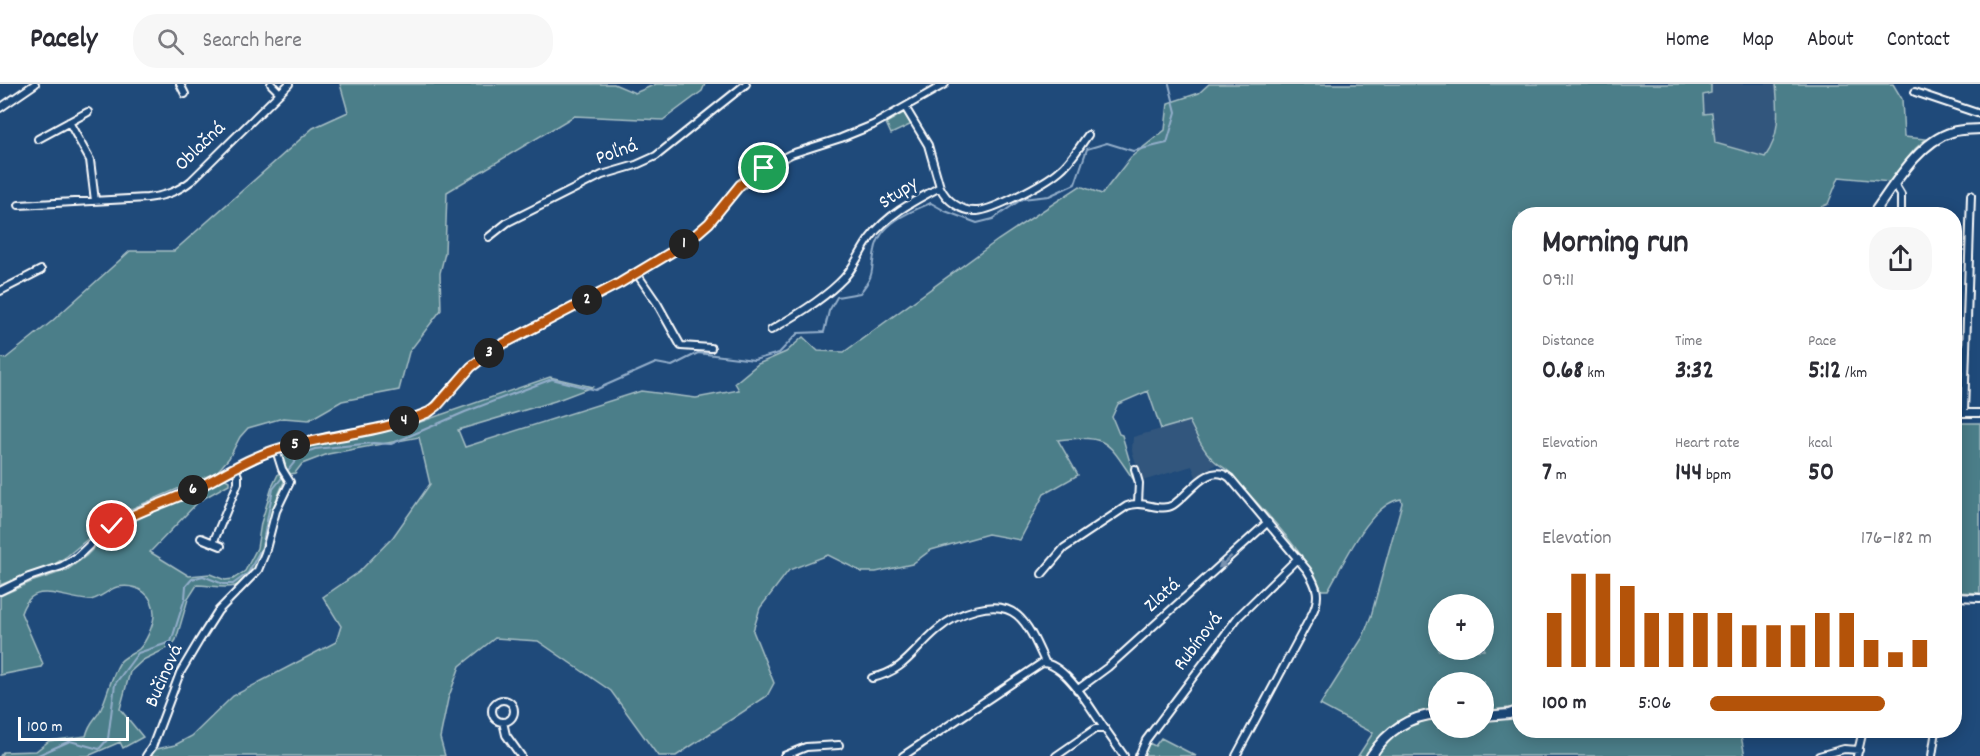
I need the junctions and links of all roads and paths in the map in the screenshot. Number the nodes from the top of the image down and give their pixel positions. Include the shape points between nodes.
1 (34, 84) edge
2 (180, 84) edge
3 (271, 84) edge
4 (289, 84) edge
5 (746, 84) edge
6 (945, 84) edge
7 (934, 86) edge
8 (1915, 92) dead end
9 (280, 93) junction
10 (185, 94) dead end
11 (905, 107) junction
12 (0, 108) edge
13 (88, 112) dead end
14 (1980, 114) edge
15 (69, 122) junction
16 (1980, 129) edge
17 (1088, 135) dead end
18 (38, 139) dead end
19 (1895, 185) junction
20 (940, 187) junction
21 (1971, 195) dead end
22 (95, 201) junction
23 (19, 205) dead end
24 (1878, 207) edge
25 (1901, 207) edge
26 (489, 237) dead end
27 (41, 270) dead end
28 (636, 274) junction
29 (0, 291) edge
30 (771, 330) dead end
31 (711, 348) dead end
32 (1964, 413) joint
33 (1980, 413) edge
34 (276, 450) junction
35 (235, 468) junction
36 (1135, 469) dead end
37 (1138, 502) junction
38 (1268, 522) junction
39 (201, 538) dead end
40 (213, 543) junction
41 (220, 546) dead end
42 (1298, 558) junction
43 (1042, 574) dead end
44 (0, 591) edge
45 (1962, 597) edge
46 (1980, 598) edge
47 (1045, 662) junction
48 (872, 678) dead end
49 (1077, 690) junction
50 (1512, 713) edge
51 (1494, 715) edge
52 (1428, 716) edge
53 (503, 722) dead end
54 (1105, 729) junction
55 (1861, 738) edge
56 (1935, 738) edge
57 (838, 746) dead end
58 (1858, 753) edge
59 (146, 756) edge
60 (520, 756) edge
61 (784, 756) edge
62 (903, 756) edge
63 (1056, 756) edge
64 (1124, 756) edge
65 (1138, 756) edge
66 (1236, 756) edge
67 (1371, 756) edge
68 (1819, 756) edge
69 (1932, 756) edge

1 - 12 street
2 - 10 street
3 - 9 street
4 - 9 street, Oblačná
5 - 26 street, Poľná via 656,156 591,180 508,222
6 - 7 street
7 - 11 street
8 - 14 street
9 - 22 street, Oblačná via 183,187 158,197
11 - 20 street via 928,145
11 - 28 street via 859,131 791,154 764,168 740,185 699,233
13 - 15 street
15 - 18 street
15 - 22 street via 90,160
16 - 19 street via 1953,132 1933,141
17 - 20 street, Stupy via 1058,173 987,209 962,208 946,198
19 - 24 street
19 - 25 street via 1902,195
20 - 30 street, Stupy via 892,215 838,284
21 - 32 street
22 - 23 street, Oblačná
27 - 29 street
28 - 31 street via 681,346
28 - 34 street via 497,347 471,367 429,412 375,429
32 - 33 street
34 - 35 street
34 - 59 street, Bučinová via 290,482 276,511 258,570 218,611 180,673 153,747
35 - 40 street via 238,483
35 - 44 street via 120,521 70,562
36 - 37 street
37 - 38 street via 1170,507 1208,475 1221,473 1230,478
37 - 43 street via 1064,548
38 - 42 street
38 -> 49 street, Zlatá via 1108,667
39 - 40 street
40 - 41 street
42 - 65 street, Rubínová via 1238,617
42 - 66 street via 1317,589 1316,606
45 - 46 street
47 - 48 street via 1016,614 988,608 945,623 899,668
47 - 49 street via 1063,673
47 - 62 street
49 - 54 street
50 - 51 street
52 - 67 street via 1398,726 1383,738
53 - 60 street via 506,735
54 - 63 street via 1095,729
54 - 64 street
55 - 58 street
56 - 69 street
57 - 61 street via 806,747
58 - 68 street via 1844,749

